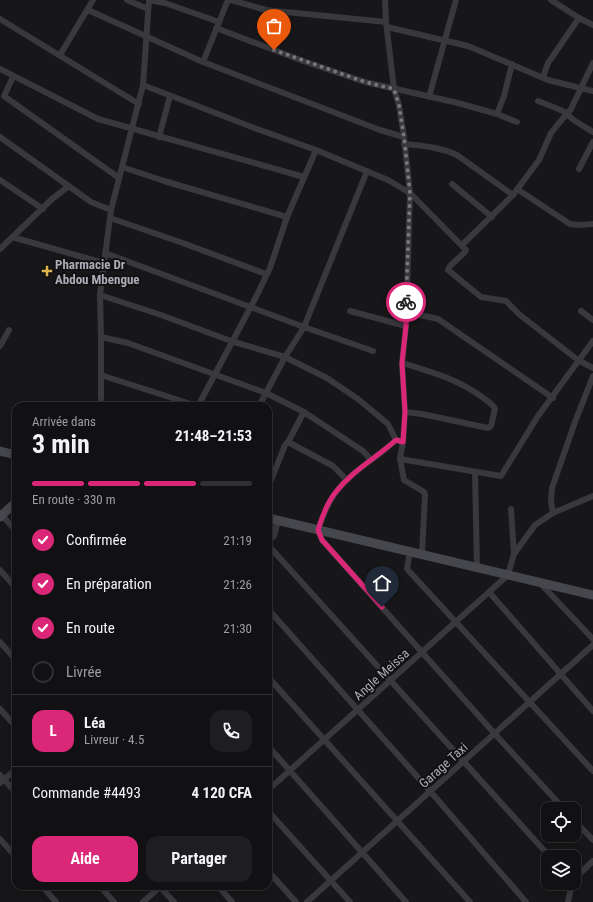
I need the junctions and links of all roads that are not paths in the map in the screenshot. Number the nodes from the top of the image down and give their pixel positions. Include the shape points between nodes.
1 (94, 0) edge
2 (127, 0) edge
3 (149, 0) edge
4 (230, 0) edge
5 (385, 0) edge
6 (456, 0) edge
7 (551, 0) edge
8 (148, 9) junction
9 (88, 10) junction
10 (578, 18) junction
11 (0, 19) edge
12 (219, 22) junction
13 (387, 25) junction
14 (593, 25) edge
15 (216, 28) junction
16 (147, 37) junction
17 (444, 40) junction
18 (60, 56) junction
19 (203, 62) junction
20 (593, 63) edge
21 (512, 64) junction
22 (0, 69) edge
23 (13, 77) junction
24 (543, 77) junction
25 (143, 85) junction
26 (580, 87) junction
27 (394, 89) junction
28 (593, 91) edge
29 (170, 96) junction
30 (429, 97) junction
31 (538, 101) dead end
32 (139, 104) junction
33 (497, 114) junction
34 (567, 114) junction
35 (517, 122) dead end
36 (132, 130) junction
37 (593, 132) edge
38 (160, 137) junction
39 (0, 138) edge
40 (404, 141) junction
41 (593, 142) edge
42 (316, 150) junction
43 (122, 167) junction
44 (579, 169) dead end
45 (367, 171) junction
46 (304, 177) junction
47 (119, 178) junction
48 (0, 180) edge
49 (452, 184) dead end
50 (69, 186) junction
51 (517, 189) junction
52 (410, 193) junction
53 (513, 195) junction
54 (43, 209) junction
55 (111, 210) junction
56 (287, 217) junction
57 (492, 217) junction
58 (110, 218) junction
59 (593, 224) edge
60 (12, 237) junction
61 (462, 246) junction
62 (0, 249) edge
63 (105, 253) junction
64 (104, 263) junction
65 (266, 274) junction
66 (100, 294) junction
67 (251, 307) junction
68 (350, 311) dead end
69 (581, 311) dead end
70 (406, 312) junction
71 (593, 320) edge
72 (406, 326) junction
73 (304, 327) junction
74 (9, 330) dead end
75 (101, 337) junction
76 (231, 341) junction
77 (593, 341) edge
78 (0, 346) edge
79 (373, 351) dead end
80 (285, 358) junction
81 (578, 360) junction
82 (402, 363) junction
83 (593, 368) edge
84 (101, 375) junction
85 (215, 375) junction
86 (593, 376) edge
87 (266, 393) junction
88 (586, 393) junction
89 (593, 395) edge
90 (553, 398) junction
91 (101, 402) edge
92 (185, 402) edge
93 (199, 402) edge
94 (261, 402) edge
95 (304, 412) junction
96 (405, 412) junction
97 (396, 440) junction
98 (288, 442) junction
99 (403, 442) junction
100 (0, 451) edge
101 (12, 454) edge
102 (400, 459) junction
103 (371, 460) junction
104 (475, 472) junction
105 (272, 478) edge
106 (347, 480) junction
107 (593, 496) edge
108 (12, 505) edge
109 (511, 509) dead end
110 (553, 513) junction
111 (1, 515) edge
112 (272, 519) edge
113 (278, 520) junction
114 (12, 527) edge
115 (318, 530) junction
116 (272, 538) edge
117 (272, 549) edge
118 (410, 552) junction
119 (422, 554) junction
120 (514, 554) junction
121 (477, 567) junction
122 (0, 570) edge
123 (508, 575) junction
124 (538, 582) junction
125 (12, 584) edge
126 (489, 592) junction
127 (593, 595) edge
128 (272, 614) edge
129 (456, 622) junction
130 (593, 639) edge
131 (0, 642) edge
132 (593, 645) edge
133 (422, 652) junction
134 (12, 656) edge
135 (561, 674) junction
136 (390, 680) junction
137 (272, 682) edge
138 (529, 702) junction
139 (0, 709) edge
140 (357, 710) junction
141 (593, 711) edge
142 (12, 722) edge
143 (494, 733) junction
144 (324, 740) junction
145 (272, 750) edge
146 (463, 761) junction
147 (290, 770) junction
148 (593, 771) edge
149 (12, 772) edge
150 (1, 779) edge
151 (272, 786) edge
152 (12, 789) edge
153 (430, 791) junction
154 (558, 802) edge
155 (272, 815) edge
156 (397, 821) junction
157 (581, 827) edge
158 (0, 839) edge
159 (593, 840) edge
160 (544, 850) edge
161 (12, 852) edge
162 (362, 852) junction
163 (593, 861) edge
164 (581, 872) edge
165 (272, 875) edge
166 (331, 881) junction
167 (46, 890) edge
168 (104, 890) edge
169 (156, 890) edge
170 (164, 890) edge
171 (222, 890) edge
172 (571, 890) edge
173 (56, 902) edge
174 (114, 902) edge
175 (143, 902) edge
176 (174, 902) edge
177 (232, 902) edge
178 (296, 902) edge
179 (307, 902) edge
180 (350, 902) edge
181 (406, 902) edge
182 (470, 902) edge
183 (526, 902) edge
184 (568, 902) edge

1 - 9 street
2 - 8 street
3 - 8 street
3 - 12 street
4 - 12 street
4 - 13 street via 266,10
5 - 13 street
6 - 17 street
7 - 10 street
8 - 16 street
9 - 16 street
9 - 18 street
10 - 14 street
10 - 24 street via 548,63
11 - 18 street
12 - 15 street
13 - 17 street
13 - 27 street
15 - 19 street
15 - 27 street via 303,61
16 - 19 street
16 - 25 street
17 - 21 street via 468,46
17 - 30 street
18 - 32 street
19 - 40 street
20 - 26 street
21 - 24 street
21 - 33 street
22 - 23 street
23 - 36 street via 98,119
23 - 47 street via 4,96
24 - 26 street
25 - 29 street
25 - 32 street
26 - 28 street
26 - 34 street
27 - 30 street
27 - 40 street
29 - 38 street
29 - 42 street
30 - 33 street
31 - 34 street
32 - 36 street
33 - 35 street
34 - 37 street
34 - 51 street via 551,133 539,160
36 - 38 street
36 - 43 street
38 - 46 street
39 - 50 street
40 - 52 street
40 - 53 street via 440,148 457,155
41 - 44 street
42 - 45 street
42 - 46 street
43 - 47 street
43 - 56 street
45 - 52 street
45 - 73 street
46 - 56 street
47 - 55 street
48 - 54 street
49 - 57 street
50 - 54 street
50 - 55 street via 91,202
51 - 53 street
51 - 59 street via 570,224
52 - 61 street
52 - 70 street
53 - 57 street
54 - 60 street
55 - 58 street
56 - 65 street
57 - 61 street
58 - 63 street
58 - 65 street
60 - 62 street
60 - 64 street
61 - 81 street via 465,252 448,270 481,296 506,301
63 - 64 street
63 - 67 street
64 - 66 street
65 - 67 street
66 - 75 street
66 - 76 street
67 - 73 street
67 - 76 street
68 - 72 street
69 - 71 street
70 - 72 street
70 - 90 street via 438,319
72 - 82 street
73 - 79 street
73 - 80 street
74 - 78 street
75 - 84 street
75 - 85 street via 128,343
76 - 80 street
76 - 85 street
77 - 81 street
80 - 87 street
80 - 97 street via 326,378 358,399 388,424
81 - 83 street
81 - 90 street
82 - 96 street
82 - 96 street via 453,379 474,391 495,409 491,426 488,428
84 - 91 street
84 - 92 street
85 - 87 street
85 - 93 street
86 - 88 street
87 - 94 street
87 - 95 street
88 - 89 street
88 - 110 street via 552,488
90 - 104 street via 501,476
95 - 98 street
95 - 103 street via 363,451
96 - 99 street
97 - 99 street
97 - 103 street
98 - 105 street
98 - 106 street via 333,466
99 - 102 street
100 - 101 street
102 - 104 street
102 - 119 street via 404,480 425,495
103 - 106 street
104 - 121 street
106 - 115 street via 328,503
107 - 110 street
108 - 111 street
109 - 120 street
110 - 120 street via 535,525
111 - 114 street
112 - 113 street
113 - 115 street
113 - 116 street
115 - 118 street
115 - 133 street via 322,540
117 - 136 street
118 - 119 street
118 - 129 street via 407,569
119 - 121 street
120 - 123 street
121 - 123 street
122 - 125 street
123 - 124 street
123 - 126 street, Angle Meissa
124 - 127 street
124 - 130 street
126 - 129 street, Angle Meissa
126 - 135 street
128 - 140 street
129 - 133 street, Angle Meissa
129 - 138 street
131 - 134 street
132 - 135 street, Garage Taxi
133 - 136 street, Angle Meissa
133 - 143 street
135 - 138 street, Garage Taxi
135 - 141 street
136 - 140 street, Angle Meissa
136 - 146 street
137 - 144 street
138 - 143 street, Garage Taxi
138 - 148 street
139 - 142 street
140 - 144 street, Angle Meissa
140 - 153 street
143 - 146 street, Garage Taxi
143 - 154 street
144 - 147 street, Angle Meissa
144 - 156 street
145 - 147 street
146 - 153 street, Garage Taxi
146 - 160 street
147 - 151 street, Angle Meissa
147 - 162 street
149 - 150 street
150 - 152 street
153 - 156 street, Garage Taxi
153 - 183 street
155 - 166 street
156 - 162 street, Garage Taxi
156 - 182 street
157 - 159 street
158 - 161 street
162 - 166 street, Garage Taxi
162 - 181 street
163 - 164 street
165 - 178 street
166 - 179 street, Garage Taxi
166 - 180 street
167 - 173 street
168 - 174 street
169 - 175 street
170 - 176 street
171 - 177 street
172 - 184 street

